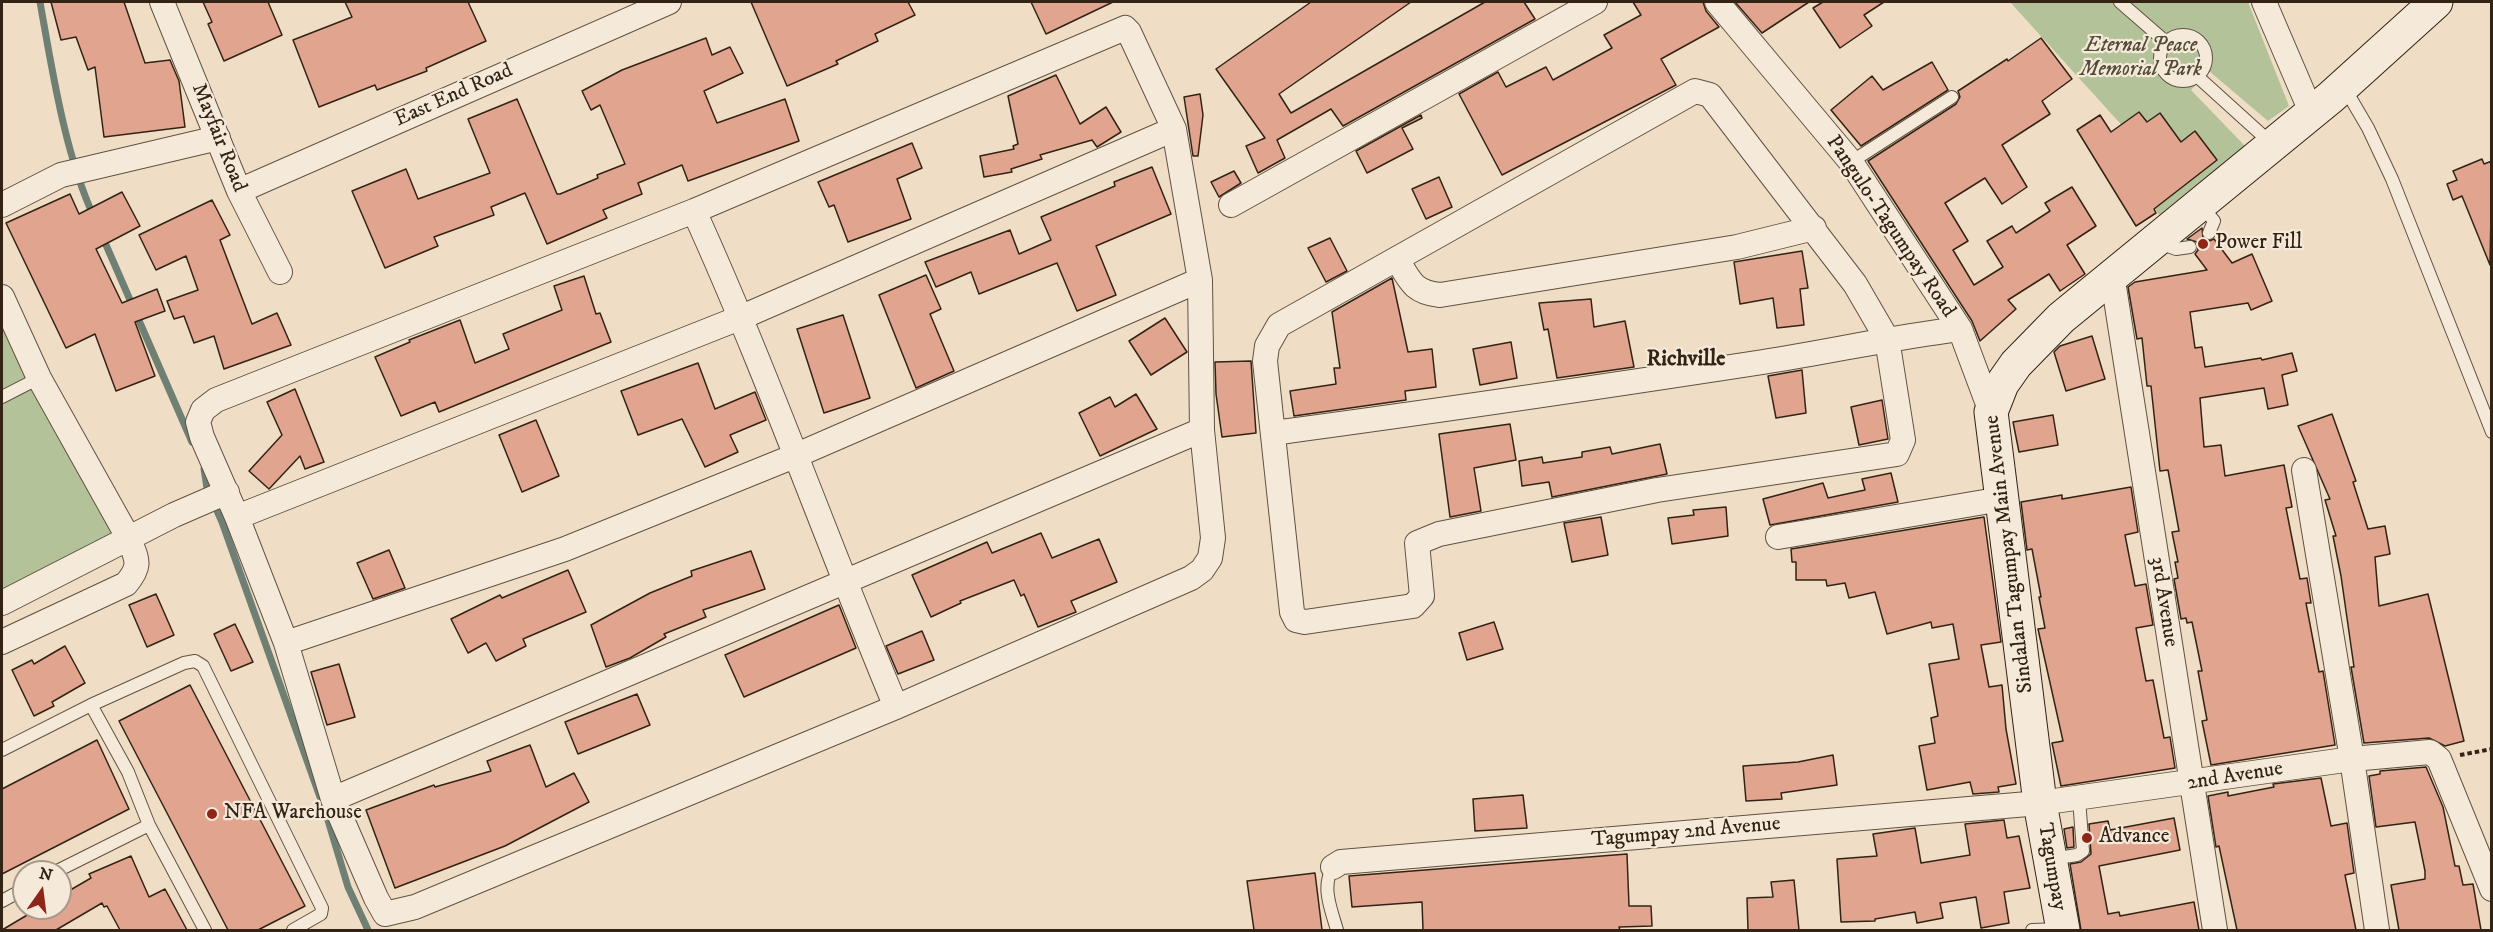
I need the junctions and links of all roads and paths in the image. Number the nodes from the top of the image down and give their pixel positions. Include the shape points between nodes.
1 (162, 2) edge
2 (669, 2) edge
3 (1595, 2) edge
4 (1717, 2) edge
5 (2120, 2) edge
6 (2264, 2) edge
7 (2422, 6) edge
8 (2166, 42) junction
9 (2198, 77) junction
10 (1952, 97) dead end
11 (2329, 99) junction
12 (1173, 129) junction
13 (218, 138) junction
14 (2273, 145) junction
15 (1851, 162) junction
16 (239, 191) junction
17 (2, 205) edge
18 (1231, 205) dead end
19 (694, 211) junction
20 (1814, 228) junction
21 (2154, 241) junction
22 (2190, 247) dead end
23 (1397, 259) junction
24 (280, 272) dead end
25 (2112, 274) junction
26 (1200, 280) junction
27 (2, 297) edge
28 (742, 317) junction
29 (1960, 329) junction
30 (1887, 339) junction
31 (39, 378) junction
32 (2, 397) edge
33 (1991, 412) junction
34 (1202, 430) junction
35 (2492, 432) edge
36 (1273, 433) junction
37 (797, 455) junction
38 (2304, 470) dead end
39 (217, 495) junction
40 (2002, 499) junction
41 (237, 517) junction
42 (1778, 537) dead end
43 (129, 539) junction
44 (844, 583) junction
45 (2, 603) edge
46 (2, 642) edge
47 (286, 643) junction
48 (91, 705) junction
49 (896, 707) junction
50 (2492, 749) edge
51 (2, 750) edge
52 (2434, 756) junction
53 (2352, 759) junction
54 (2192, 783) junction
55 (333, 799) junction
56 (2079, 799) junction
57 (2040, 803) junction
58 (149, 825) junction
59 (2050, 860) junction
60 (72, 864) edge
61 (1333, 867) joint
62 (2492, 889) edge
63 (206, 930) edge
64 (293, 930) edge
65 (1337, 930) edge
66 (2052, 930) edge
67 (2215, 930) edge
68 (2377, 930) edge

1 - 13 street, Mayfair Road
2 - 16 street, East End Road
3 - 18 street
4 - 15 street, Pangulo-Tagumpay Road
5 - 8 lane
6 - 11 street
7 - 11 main road, Sindalan Tagumpay Main Avenue
8 - 9 lane via 2159,58 2166,75 2182,82
8 - 9 lane via 2181,35 2190,36 2203,46 2206,62
9 - 14 lane
10 - 15 lane
11 - 14 main road, Sindalan Tagumpay Main Avenue
11 - 35 lane via 2368,128
12 - 19 street via 1125,28
12 - 26 street
12 - 28 street
13 - 16 street, Mayfair Road
13 - 17 street via 61,175
14 - 21 main road, Sindalan Tagumpay Main Avenue via 2205,218
15 - 29 street, Pangulo-Tagumpay Road
16 - 24 street, Mayfair Road
19 - 28 street
19 - 39 street via 216,400 203,410 198,422
20 - 23 street via 1737,247 1440,295 1414,287
20 - 23 street via 1710,95 1695,91
20 - 30 street via 1855,284
21 - 22 lane via 2176,249
21 - 25 main road, Sindalan Tagumpay Main Avenue
23 - 36 street via 1279,325 1272,333 1265,361
25 - 33 main road, Sindalan Tagumpay Main Avenue via 2016,364 2002,384
25 - 54 street, 3rd Avenue
26 - 34 street
26 - 37 street
27 - 31 street
28 - 37 street
28 - 41 street
29 - 30 street
29 - 33 street, Pangulo-Tagumpay Road
30 - 36 street via 1767,361
30 - 36 street via 1903,440 1897,454 1657,490 1439,534 1421,540 1416,546 1422,596 1413,606 1305,622 1296,620
31 - 32 lane
31 - 43 street
33 - 40 main road, Sindalan Tagumpay Main Avenue
34 - 44 street
34 - 49 street via 1213,538 1210,558 1202,570
37 - 44 street
37 - 47 street via 565,549
38 - 53 street
39 - 41 street
39 - 43 street
40 - 42 street
40 - 57 main road, Sindalan Tagumpay Main Avenue
41 - 47 street
43 - 45 street
43 - 46 street via 138,562 135,574 126,584
44 - 49 street
44 - 55 street
47 - 55 street
48 - 51 lane
48 - 58 lane via 128,771
48 - 64 lane via 184,663 195,661 203,666 322,908 321,914
49 - 55 street via 395,914 385,914 376,898
50 - 52 path
52 - 53 street, 2nd Avenue
52 - 62 street
53 - 54 street, 2nd Avenue
53 - 68 street
54 - 56 street, 2nd Avenue
54 - 67 street, 3rd Avenue
56 - 57 street, 2nd Avenue
56 - 59 lane via 2083,851
57 - 59 main road, Tagumpay
57 - 61 street, Tagumpay 2nd Avenue via 1341,862
58 - 60 lane
58 - 63 lane
59 - 66 main road, Tagumpay
61 - 65 lane via 1326,887

